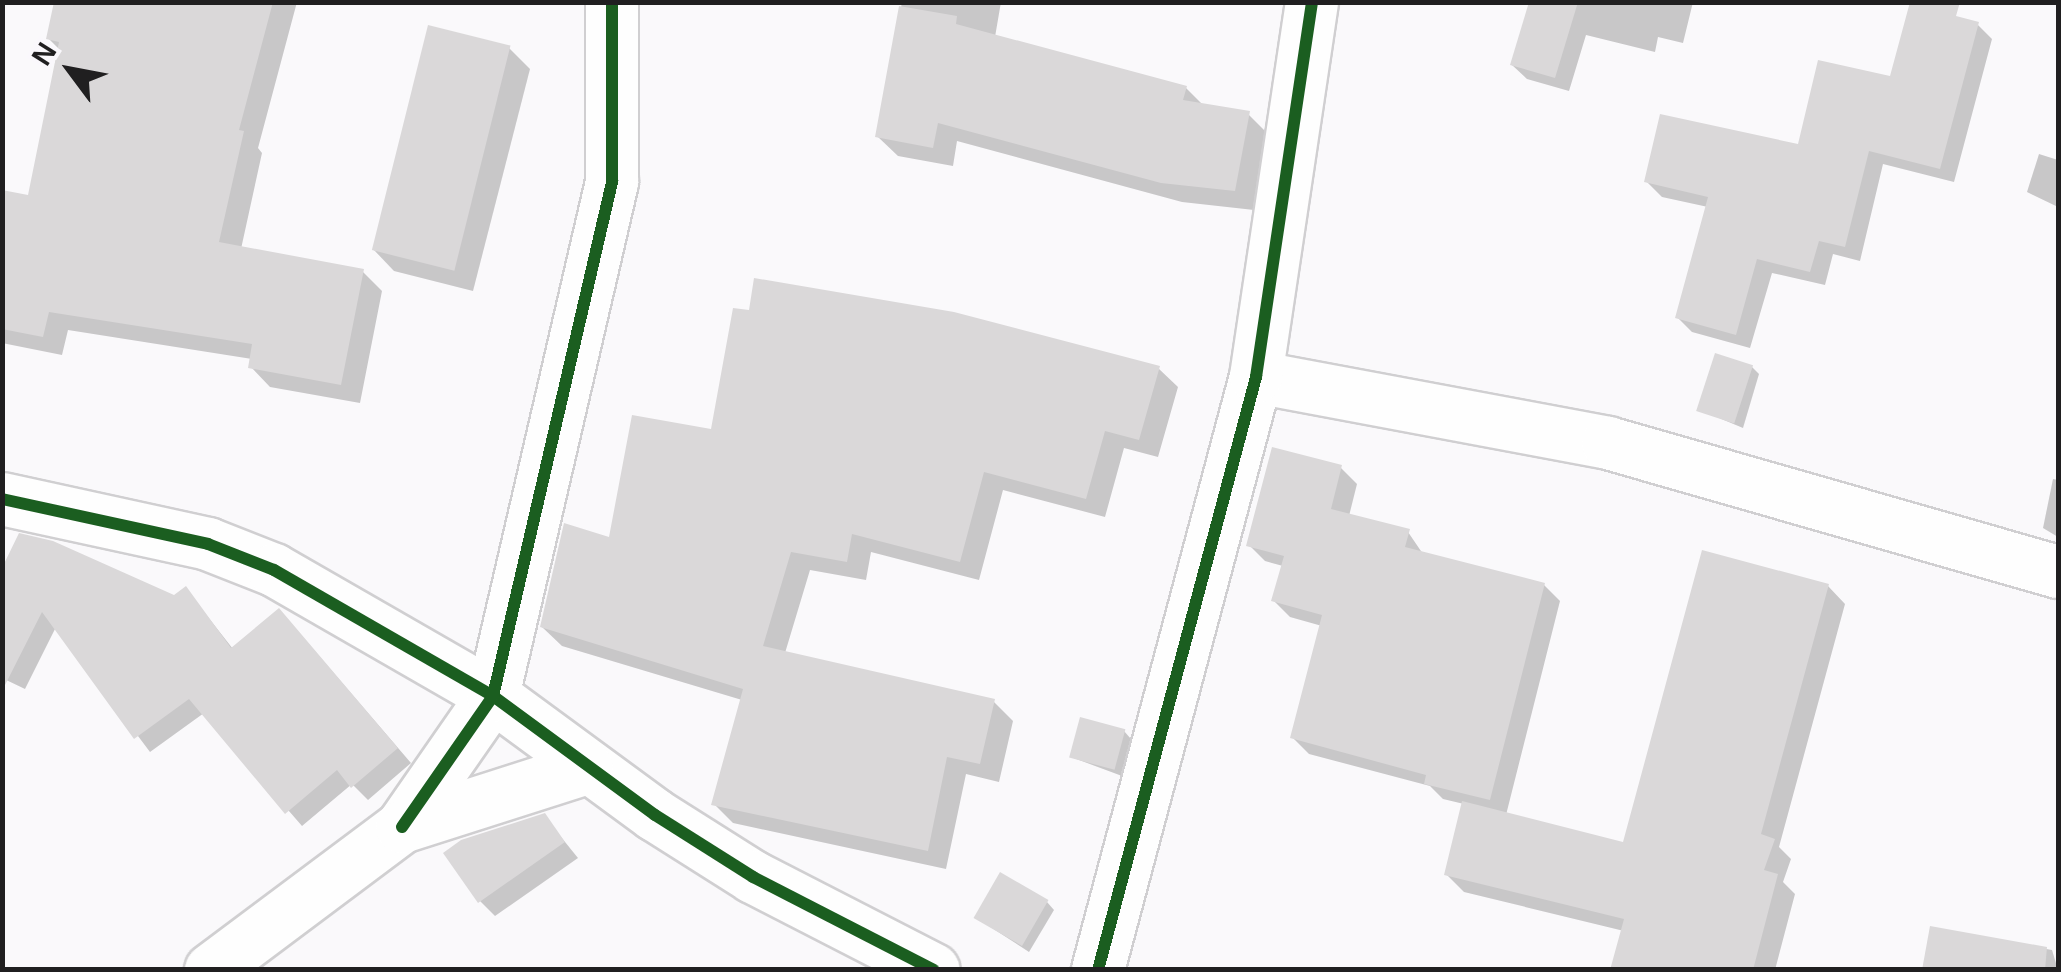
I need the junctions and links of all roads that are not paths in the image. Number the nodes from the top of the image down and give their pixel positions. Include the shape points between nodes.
1 (1312, 2) edge
2 (605, 4) edge
3 (1256, 377) junction
4 (6, 503) edge
5 (2058, 572) edge
6 (493, 696) junction
7 (588, 768) junction
8 (402, 827) junction
9 (211, 970) edge
10 (934, 970) edge
11 (1098, 970) edge

1 - 3 street
2 - 6 street via 617,82 612,182
3 - 5 street via 1608,443
3 - 11 street
4 - 6 street via 208,544 274,570
6 - 7 street
6 - 8 street
7 - 8 street
7 - 10 street via 753,876
8 - 9 street

